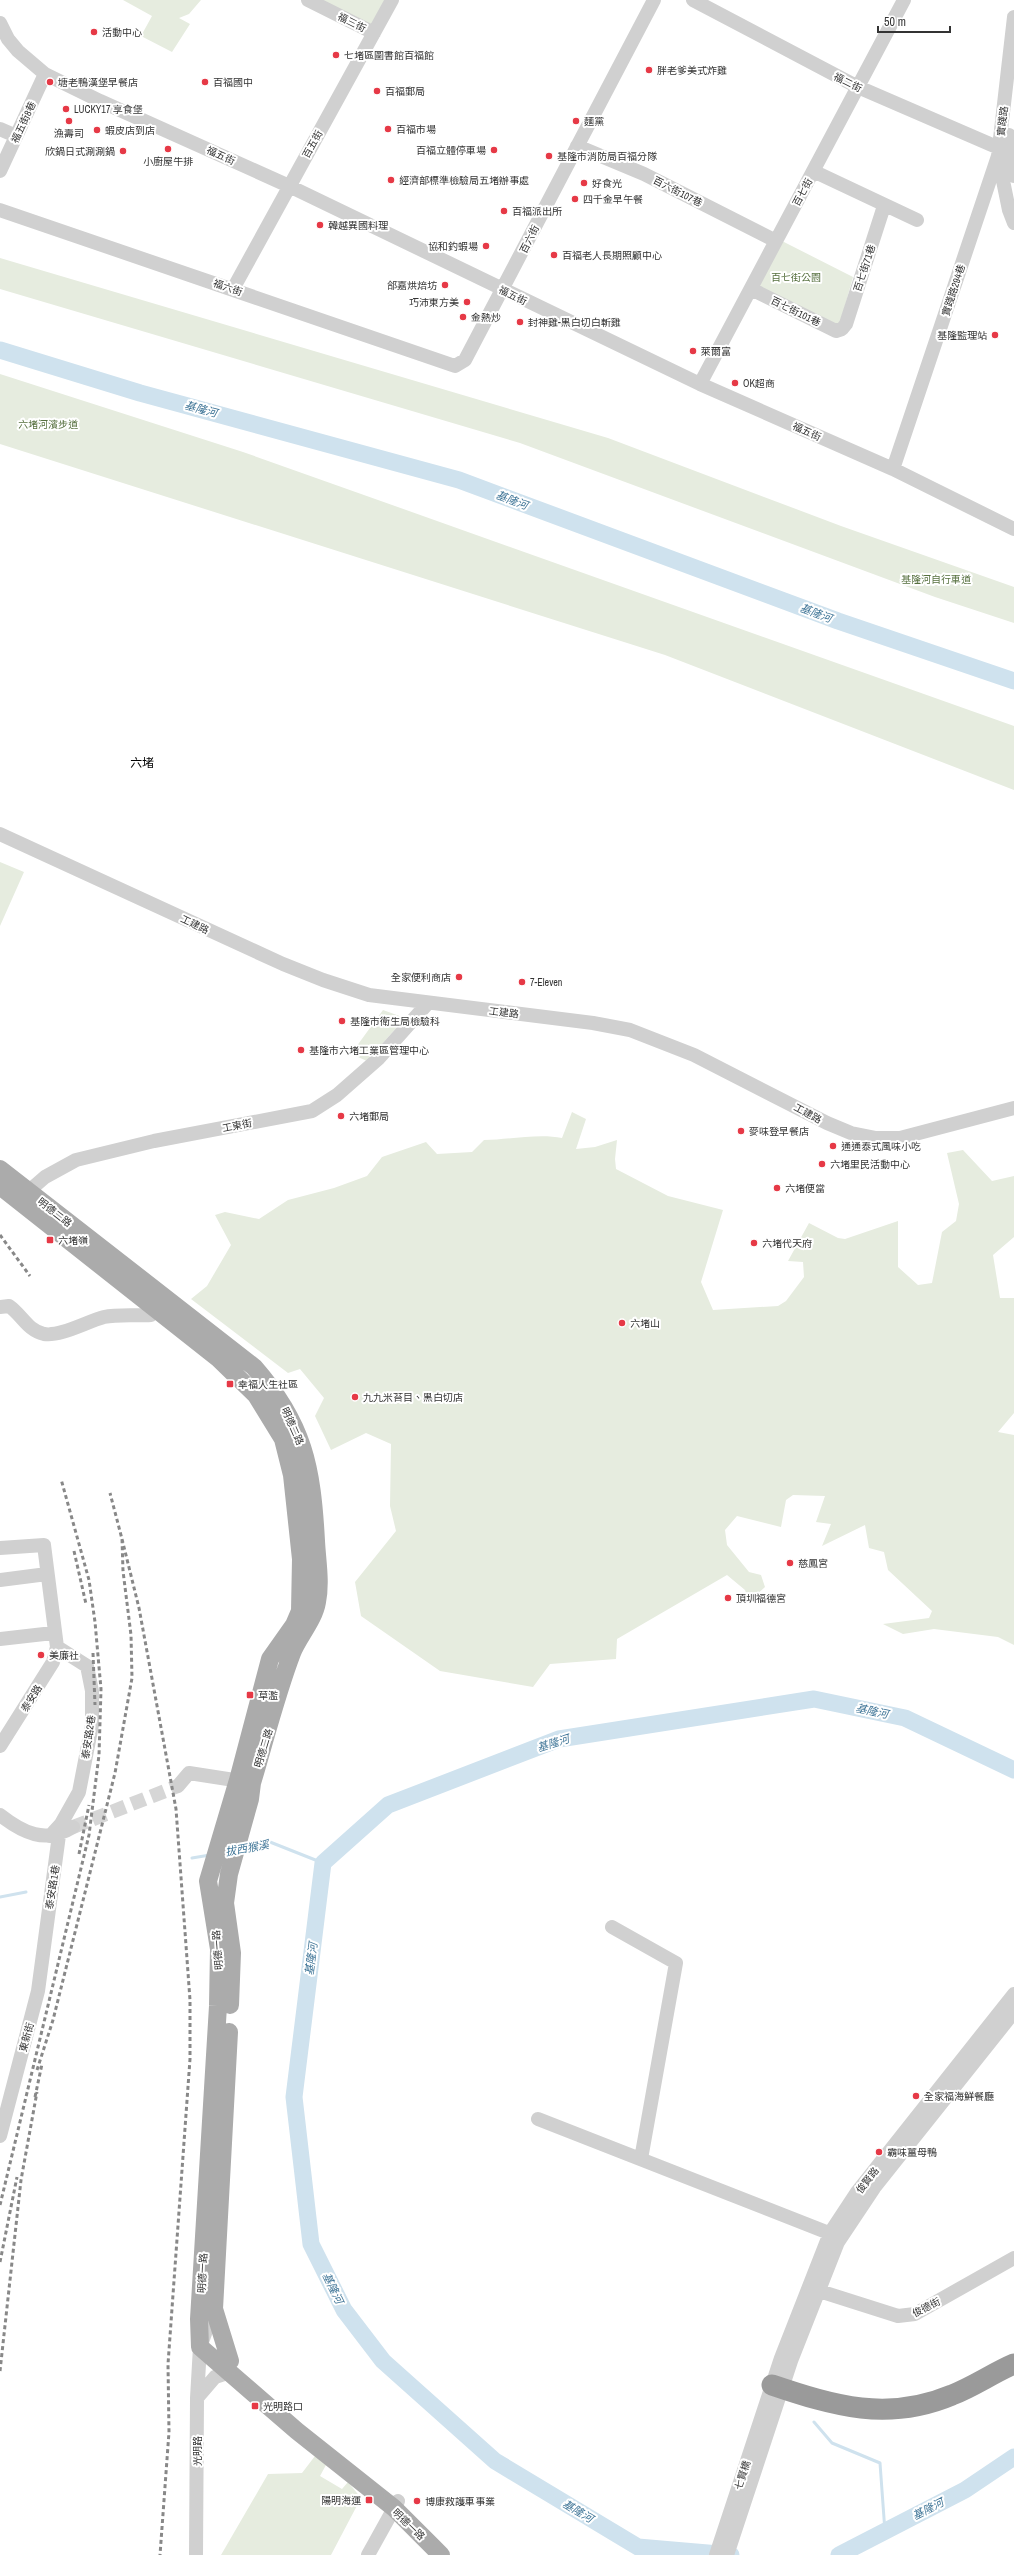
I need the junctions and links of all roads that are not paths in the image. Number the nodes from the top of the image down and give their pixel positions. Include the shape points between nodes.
1 (308, 0) edge
2 (392, 0) edge
3 (654, 0) edge
4 (693, 0) edge
5 (904, 0) edge
6 (1014, 18) edge
7 (0, 23) edge
8 (374, 33) junction
9 (46, 74) junction
10 (858, 87) junction
11 (1014, 92) edge
12 (0, 129) edge
13 (16, 136) junction
14 (577, 146) junction
15 (1002, 149) junction
16 (0, 171) edge
17 (813, 171) junction
18 (1014, 176) edge
19 (289, 186) junction
20 (884, 206) junction
21 (0, 210) edge
22 (917, 220) dead end
23 (1014, 223) edge
24 (776, 240) junction
25 (232, 289) junction
26 (751, 289) junction
27 (503, 290) junction
28 (842, 329) joint
29 (455, 366) joint
30 (700, 384) junction
31 (893, 469) junction
32 (1014, 528) edge
33 (0, 834) edge
34 (428, 1003) junction
35 (1014, 1108) edge
36 (0, 1169) edge
37 (0, 1186) edge
38 (23, 1196) junction
39 (0, 1307) edge
40 (151, 1315) dead end
41 (0, 1548) edge
42 (47, 1574) junction
43 (0, 1580) edge
44 (54, 1633) junction
45 (0, 1639) edge
46 (56, 1647) junction
47 (0, 1746) edge
48 (245, 1782) junction
49 (178, 1786) tunnel mouth
50 (248, 1804) joint
51 (0, 1815) edge
52 (73, 1827) tunnel mouth
53 (55, 1836) junction
54 (208, 1881) joint
55 (612, 1927) dead end
56 (44, 1938) joint
57 (1014, 1994) edge
58 (1014, 2012) edge
59 (538, 2119) dead end
60 (0, 2136) edge
61 (641, 2159) junction
62 (835, 2235) junction
63 (1014, 2258) edge
64 (813, 2288) junction
65 (214, 2309) junction
66 (200, 2347) junction
67 (1014, 2364) edge
68 (229, 2367) junction
69 (779, 2392) junction
70 (197, 2398) junction
71 (396, 2505) junction
72 (196, 2555) edge
73 (368, 2555) edge
74 (441, 2555) edge
75 (454, 2555) edge
76 (716, 2555) edge
77 (727, 2555) edge

1 - 8 street, 福三街
2 - 8 street, 百五街
3 - 14 street, 百六街
4 - 10 street, 福二街
5 - 10 street, 百七街
6 - 15 street, 實踐路
7 - 9 street, 福五街 via 18,51
8 - 19 street, 百五街
9 - 13 street, 福五街8巷
9 - 19 street, 福五街
10 - 15 street, 福二街
10 - 17 street, 百七街
11 - 15 street, 實踐路
12 - 13 street
13 - 16 street, 福五街8巷
14 - 24 street, 百六街107巷 via 644,174
14 - 27 street, 百六街
15 - 18 street, 實踐路
15 - 23 street, 實踐路 via 1008,210
15 - 31 street, 實踐路294巷
17 - 20 street
17 - 24 street, 百七街
19 - 25 street, 百五街
19 - 27 street, 福五街
20 - 22 street
20 - 28 street, 百七街71巷 via 846,324
21 - 25 street, 福六街
24 - 26 street, 百七街
25 - 29 street, 福六街
26 - 28 street, 百七街101巷 via 836,331
26 - 30 street, 百七街
27 - 29 street, 百六街 via 465,360
27 - 30 street, 福五街
30 - 31 street, 福五街
31 - 32 street, 福五街
33 - 34 street, 工建路 via 301,972 369,995
34 - 35 street, 工建路 via 593,1023 630,1030 694,1055 827,1123 851,1133 876,1138 900,1138
34 - 38 street, 工東街 via 378,1060 337,1095 312,1111 154,1141 76,1160 45,1177
36 - 38 main road, 明德二路
37 - 38 main road, 明德二路
38 - 48 main road, 明德二路 via 254,1366 275,1390 300,1436 314,1512 319,1584 317,1603 293,1652
39 - 40 street via 9,1306 18,1312 23,1322 45,1334 60,1332 105,1317
41 - 42 street via 44,1545
42 - 43 street
42 - 44 street
44 - 45 street
44 - 46 street
46 - 47 street, 泰安路 via 53,1662
46 - 53 street, 泰安路2巷 via 88,1666 92,1691 92,1725 79,1792
48 - 49 street via 189,1773
48 - 50 main road, 明德二路
48 - 54 main road, 明德二路 via 229,1806
50 - 65 main road, 明德一路 via 229,1874 225,1903 232,1953
51 - 53 street via 20,1830
52 - 53 street
53 - 56 street, 泰安路1巷
54 - 66 main road, 明德一路 via 219,1949
55 - 61 street via 676,1963
56 - 60 street, 東新街 via 38,1991
57 - 62 street, 俊賢路 via 857,2192
58 - 62 street, 俊賢路
59 - 61 street
61 - 62 street
62 - 64 street, 俊賢路
63 - 64 street, 俊德街 via 920,2312 906,2317
64 - 69 street, 俊賢路
65 - 66 street, 光明路
65 - 68 main road
66 - 68 main road, 明德一路 via 216,2352
66 - 70 street, 光明路
67 - 69 highway via 953,2395 910,2408 864,2410
68 - 70 street via 215,2377
68 - 71 main road, 明德一路 via 277,2402
69 - 76 street, 七賢橋
69 - 77 street, 七賢橋
70 - 72 street, 光明路
71 - 73 street
71 - 74 main road, 明德一路
71 - 75 main road, 明德一路

